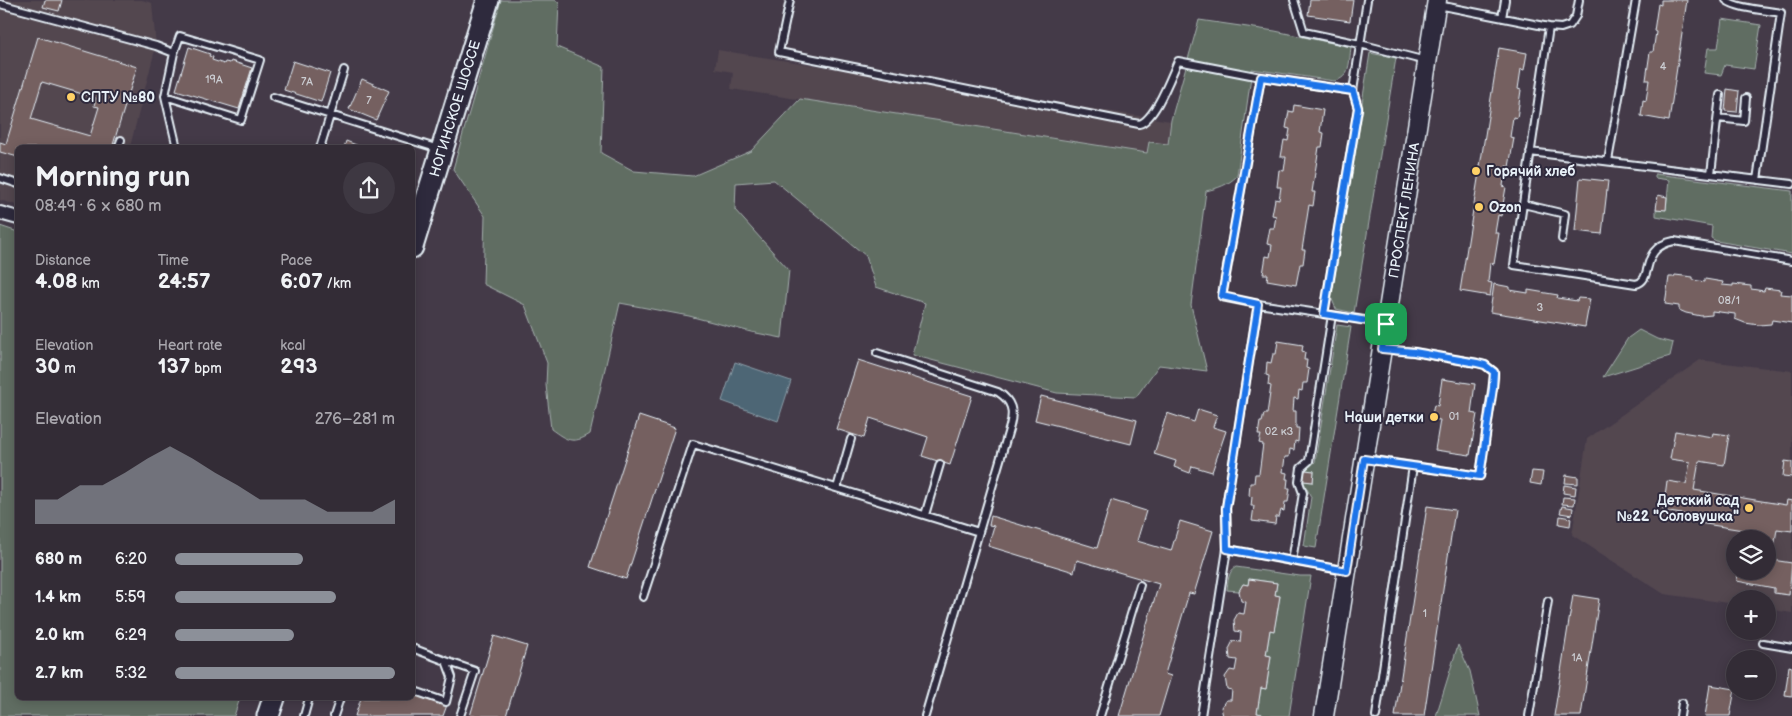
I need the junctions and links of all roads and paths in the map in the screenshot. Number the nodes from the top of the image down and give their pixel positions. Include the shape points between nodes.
1 (488, 0) edge
2 (790, 0) edge
3 (1294, 0) edge
4 (1367, 0) edge
5 (1505, 0) edge
6 (1579, 0) edge
7 (1636, 0) edge
8 (1726, 0) edge
9 (1437, 2) edge
10 (0, 4) edge
11 (1502, 18) junction
12 (1549, 27) junction
13 (1360, 44) junction
14 (174, 53) junction
15 (1428, 62) junction
16 (344, 70) dead end
17 (1261, 77) junction
18 (1353, 91) junction
19 (1720, 95) dead end
20 (165, 96) junction
21 (273, 96) dead end
22 (1746, 98) dead end
23 (330, 115) junction
24 (1718, 118) junction
25 (121, 140) dead end
26 (119, 145) edge
27 (176, 145) edge
28 (321, 145) edge
29 (442, 150) junction
30 (1530, 152) junction
31 (1608, 161) junction
32 (1711, 174) junction
33 (0, 178) edge
34 (1757, 180) junction
35 (15, 183) edge
36 (1792, 184) edge
37 (1523, 204) junction
38 (0, 213) edge
39 (15, 217) edge
40 (415, 237) edge
41 (1562, 239) dead end
42 (1792, 261) edge
43 (1258, 304) junction
44 (1324, 314) junction
45 (1332, 315) junction
46 (1386, 324) junction
47 (1382, 349) junction
48 (877, 353) dead end
49 (851, 439) dead end
50 (1364, 459) junction
51 (940, 464) dead end
52 (1412, 466) junction
53 (837, 488) junction
54 (925, 515) junction
55 (979, 532) junction
56 (1227, 549) junction
57 (1292, 561) junction
58 (1347, 571) junction
59 (1140, 585) dead end
60 (643, 597) dead end
61 (1548, 601) dead end
62 (1763, 643) dead end
63 (1792, 648) edge
64 (415, 649) edge
65 (446, 660) junction
66 (415, 691) edge
67 (273, 700) edge
68 (309, 700) edge
69 (339, 700) edge
70 (1682, 703) dead end
71 (268, 716) edge
72 (304, 716) edge
73 (334, 716) edge
74 (460, 716) edge
75 (925, 716) edge
76 (1100, 716) edge
77 (1200, 716) edge
78 (1324, 716) edge
79 (1376, 716) edge
80 (1529, 716) edge
81 (1680, 716) edge

1 - 29 highway, НОГИНСКОЕ ШОССЕ
2 - 17 lane via 778,52 1139,124 1153,113 1178,61
3 - 13 lane via 1304,32
4 - 13 lane
5 - 11 lane
6 - 12 lane via 1576,16 1570,25
7 - 31 lane
8 - 34 lane via 1781,13
9 - 11 lane
9 - 15 main road, ПРОСПЕКТ ЛЕНИНА
10 - 14 lane
11 - 12 lane
12 - 30 lane
13 - 15 lane
13 - 18 lane
14 - 20 lane
14 - 20 lane via 180,36 260,60 241,120
15 - 46 main road, ПРОСПЕКТ ЛЕНИНА
16 - 23 lane
17 - 18 lane
17 - 43 lane via 1222,296
18 - 44 lane via 1358,108
19 - 24 lane
20 - 27 lane
21 - 23 lane
22 - 24 lane via 1744,121
23 - 28 lane
23 - 29 lane
24 - 32 lane
25 - 26 lane
29 - 40 highway, НОГИНСКОЕ ШОССЕ
30 - 31 lane
30 - 37 lane
31 - 32 lane
32 - 34 lane
33 - 35 lane
34 - 36 lane
37 - 41 lane via 1565,214
37 - 42 lane via 1514,265 1636,284 1644,278 1655,249 1674,241
38 - 39 street
43 - 44 lane
43 - 56 lane via 1226,508
44 - 45 lane
45 - 46 lane
45 - 57 lane via 1309,461 1301,468 1299,482 1304,493
46 - 47 main road, ПРОСПЕКТ ЛЕНИНА
47 - 50 main road, ПРОСПЕКТ ЛЕНИНА
47 - 52 lane via 1477,363 1494,372 1480,476
48 - 55 lane via 992,390 1010,403 1013,417
49 - 53 lane
50 - 52 lane
50 - 58 main road, ПРОСПЕКТ ЛЕНИНА
51 - 54 lane
52 - 79 lane
53 - 54 lane
53 - 60 lane via 693,444
54 - 55 lane
55 - 75 lane
56 - 57 lane
56 - 77 lane
57 - 58 lane
58 - 78 main road, ПРОСПЕКТ ЛЕНИНА
59 - 76 lane
61 - 80 lane
62 - 63 lane
64 - 65 lane
65 - 66 lane via 452,677 446,702
65 - 74 lane via 475,671
67 - 71 highway
68 - 72 lane
69 - 73 lane
70 - 81 lane

